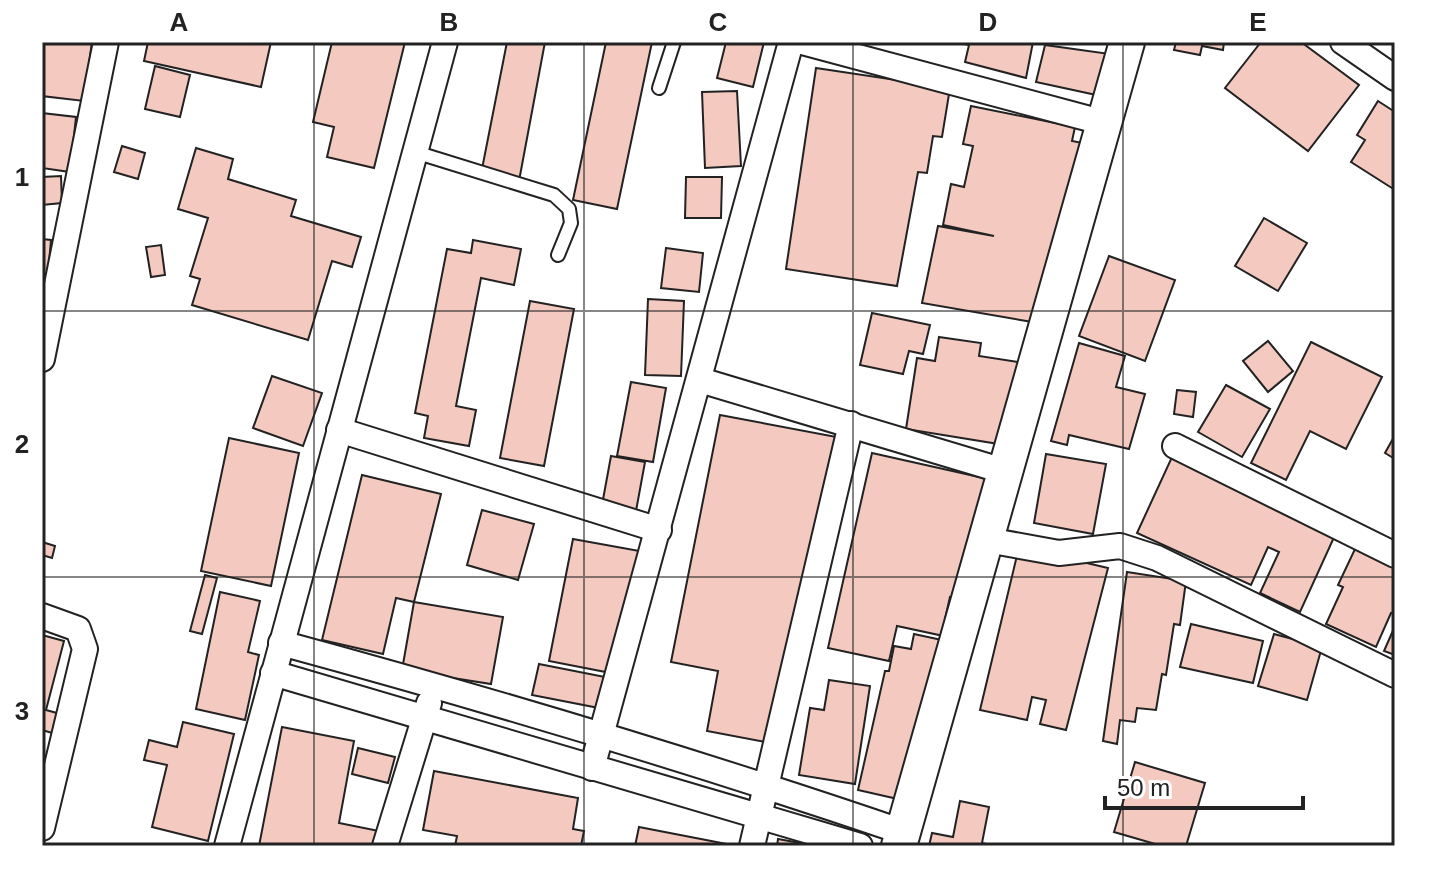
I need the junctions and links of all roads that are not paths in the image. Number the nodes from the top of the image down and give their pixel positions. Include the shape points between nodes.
1 (106, 42) edge
2 (445, 42) edge
3 (674, 42) edge
4 (791, 42) edge
5 (802, 42) edge
6 (1127, 42) edge
7 (1343, 42) edge
8 (1395, 78) edge
9 (659, 88) dead end
10 (1105, 123) junction
11 (415, 152) junction
12 (558, 255) dead end
13 (42, 359) edge
14 (700, 380) junction
15 (851, 424) junction
16 (339, 430) junction
17 (1175, 446) dead end
18 (1007, 472) junction
19 (659, 530) junction
20 (987, 540) junction
21 (1395, 555) edge
22 (42, 616) edge
23 (281, 643) junction
24 (273, 673) junction
25 (1395, 675) edge
26 (434, 685) junction
27 (425, 716) junction
28 (602, 736) junction
29 (592, 768) junction
30 (767, 786) junction
31 (759, 817) junction
32 (42, 828) edge
33 (901, 839) edge
34 (227, 846) edge
35 (385, 846) edge
36 (752, 846) edge
37 (860, 846) edge

1 - 13 street
2 - 11 street
3 - 9 lane
4 - 14 street
5 - 10 street
6 - 10 street
7 - 8 street
10 - 18 street
11 - 12 lane via 563,201 571,223
11 - 16 street
14 - 15 street
14 - 19 street
15 - 18 street
15 - 30 street
16 - 19 street
16 - 23 street
17 - 21 street
18 - 20 street
19 - 28 street
20 - 25 street via 1059,553 1120,546 1157,558
20 - 33 street
22 - 32 street via 78,629 85,649
23 - 24 street
23 - 26 street
24 - 27 street
24 - 34 street
26 - 27 street
26 - 28 street
27 - 29 street
27 - 35 street
28 - 29 street
28 - 30 street
29 - 31 street
30 - 31 street
30 - 33 street
31 - 36 street
31 - 37 street

